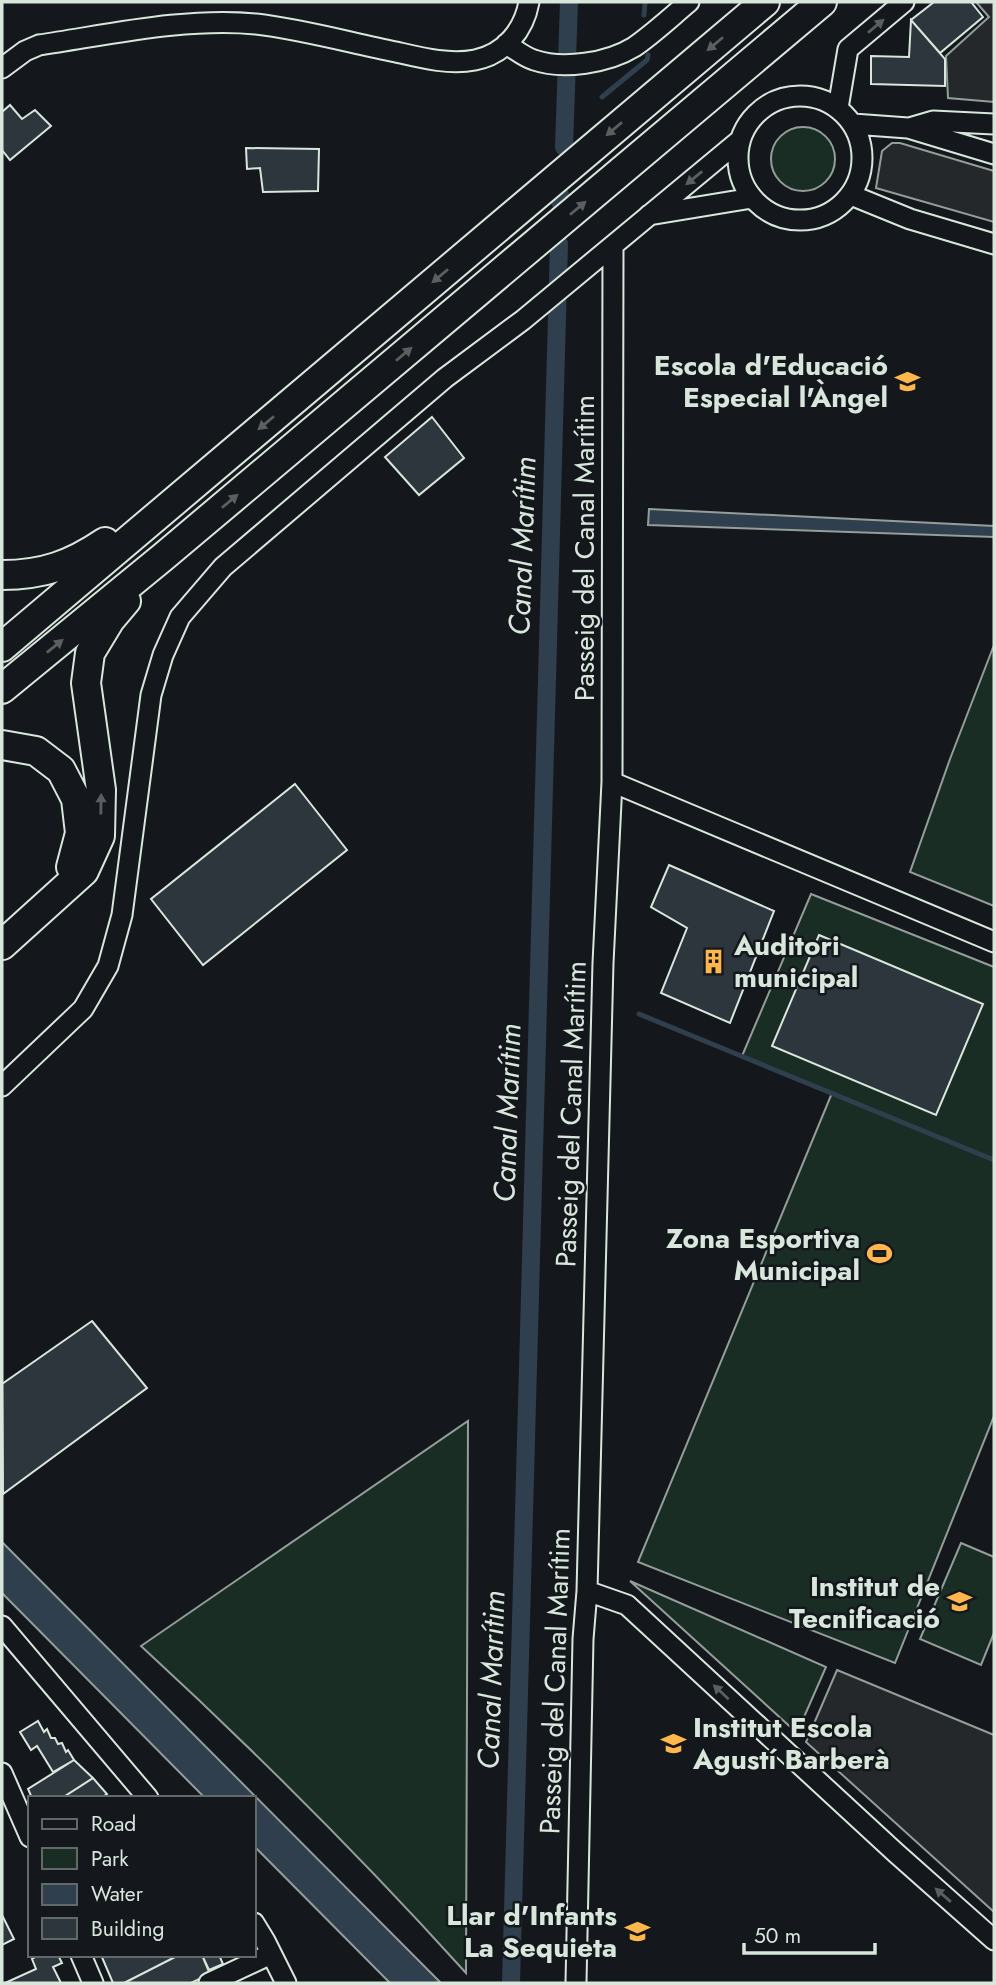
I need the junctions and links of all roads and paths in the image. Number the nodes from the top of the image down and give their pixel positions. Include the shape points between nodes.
1 (529, 2) edge
2 (689, 2) edge
3 (765, 2) edge
4 (822, 2) edge
5 (904, 2) edge
6 (506, 44) junction
7 (39, 45) junction
8 (2, 48) edge
9 (2, 68) edge
10 (838, 108) junction
11 (853, 124) junction
12 (994, 124) edge
13 (908, 128) junction
14 (740, 141) junction
15 (994, 154) edge
16 (851, 195) junction
17 (752, 198) junction
18 (648, 215) junction
19 (994, 244) edge
20 (614, 246) junction
21 (205, 474) junction
22 (163, 557) junction
23 (2, 575) edge
24 (2, 647) edge
25 (2, 689) edge
26 (2, 745) edge
27 (612, 782) junction
28 (49, 902) junction
29 (994, 943) edge
30 (2, 945) edge
31 (2, 1086) edge
32 (587, 1591) junction
33 (2, 1626) edge
34 (2, 1773) edge
35 (146, 1796) edge
36 (28, 1832) edge
37 (256, 1927) edge
38 (994, 1940) edge
39 (271, 1954) junction
40 (82, 1957) edge
41 (235, 1978) edge
42 (93, 1983) edge
43 (209, 1983) edge
44 (286, 1983) edge
45 (576, 1983) edge

1 - 6 street via 520,30
2 - 6 street via 634,47 614,57 567,64 532,60
3 -> 21 highway
22 -> 4 highway
10 -> 5 street via 849,49
6 - 7 street via 477,60 436,61 257,24 224,23
7 - 8 street
7 - 9 street
10 - 11 street
10 - 14 street via 806,96 781,99 758,111
11 - 13 street
11 - 16 street via 863,160
12 - 13 street via 933,121
13 - 15 street
14 - 17 street via 741,180
14 -> 18 street
16 - 17 street via 838,209 802,221 783,219
16 - 19 street via 910,219
17 - 18 street
18 - 20 street
20 - 27 street, Passeig del Canal Marítim
20 - 31 street via 445,378 223,567 180,617 151,695 124,903 108,966 83,1009
21 - 23 highway via 80,559 31,575
21 - 24 highway
25 -> 22 highway
28 -> 22 highway via 84,871 100,836 102,790 86,683 90,653 110,620
26 - 28 highway via 36,751 61,770 76,799 80,833 74,864
27 - 29 street
27 - 32 street, Passeig del Canal Marítim
28 - 30 highway
38 -> 32 street via 628,1605
32 - 45 street, Passeig del Canal Marítim
33 - 35 street
34 - 36 street
37 - 39 street
39 - 41 street
39 - 44 street
40 - 42 street
41 - 43 street

